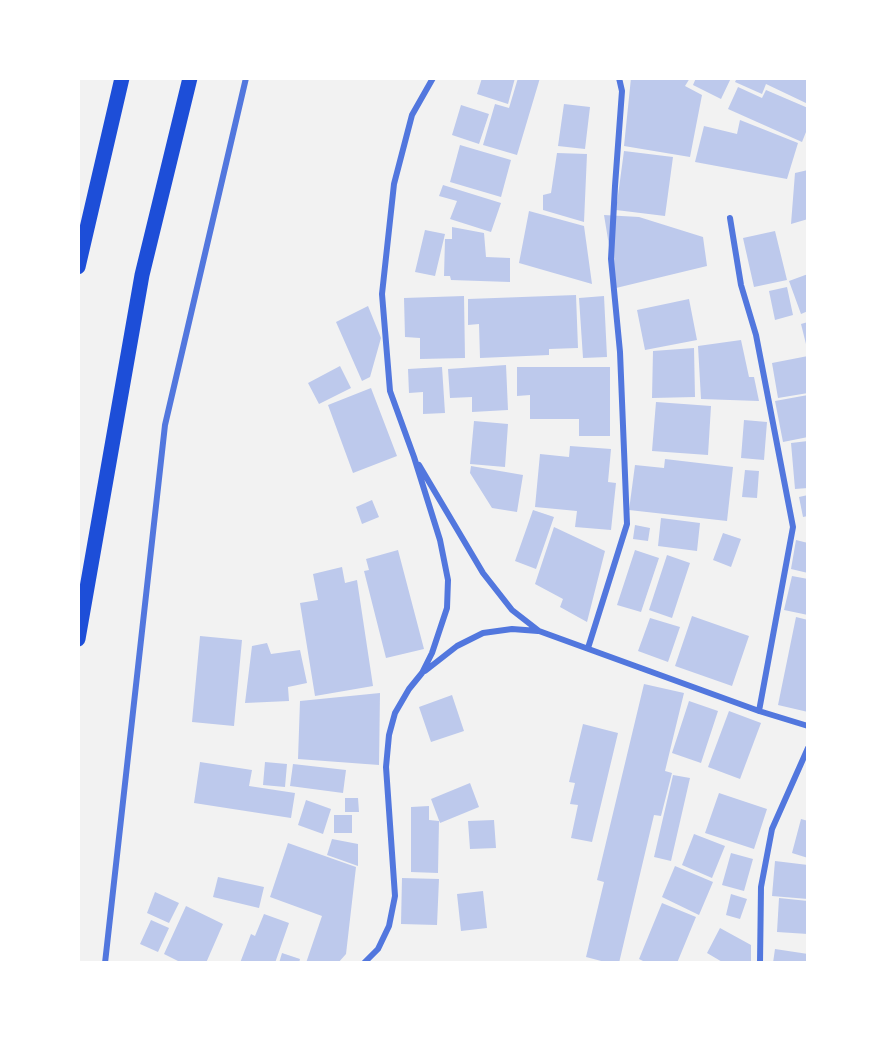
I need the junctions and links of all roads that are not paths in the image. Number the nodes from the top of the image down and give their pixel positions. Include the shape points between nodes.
1 (122, 78) edge
2 (190, 78) edge
3 (246, 78) edge
4 (433, 78) edge
5 (619, 78) edge
6 (730, 218) dead end
7 (78, 267) edge
8 (414, 457) junction
9 (539, 631) junction
10 (78, 639) edge
11 (588, 648) junction
12 (422, 673) junction
13 (759, 711) junction
14 (808, 726) edge
15 (808, 748) edge
16 (106, 963) edge
17 (364, 963) edge
18 (760, 963) edge

1 - 7 main road
2 - 10 main road via 142,275
3 - 16 street via 165,425
4 - 8 street via 412,115 394,184 382,294 390,391
5 - 11 street via 622,91 611,259 620,352 627,524
6 - 13 street via 793,526
8 - 9 street via 483,573 512,610
8 - 12 street via 448,580 447,608
9 - 11 street
9 - 12 street via 483,633 457,646
11 - 13 street
12 - 17 street via 395,713 389,735 386,767 395,896 389,926 378,949
13 - 14 street
15 - 18 street via 772,829 761,887

